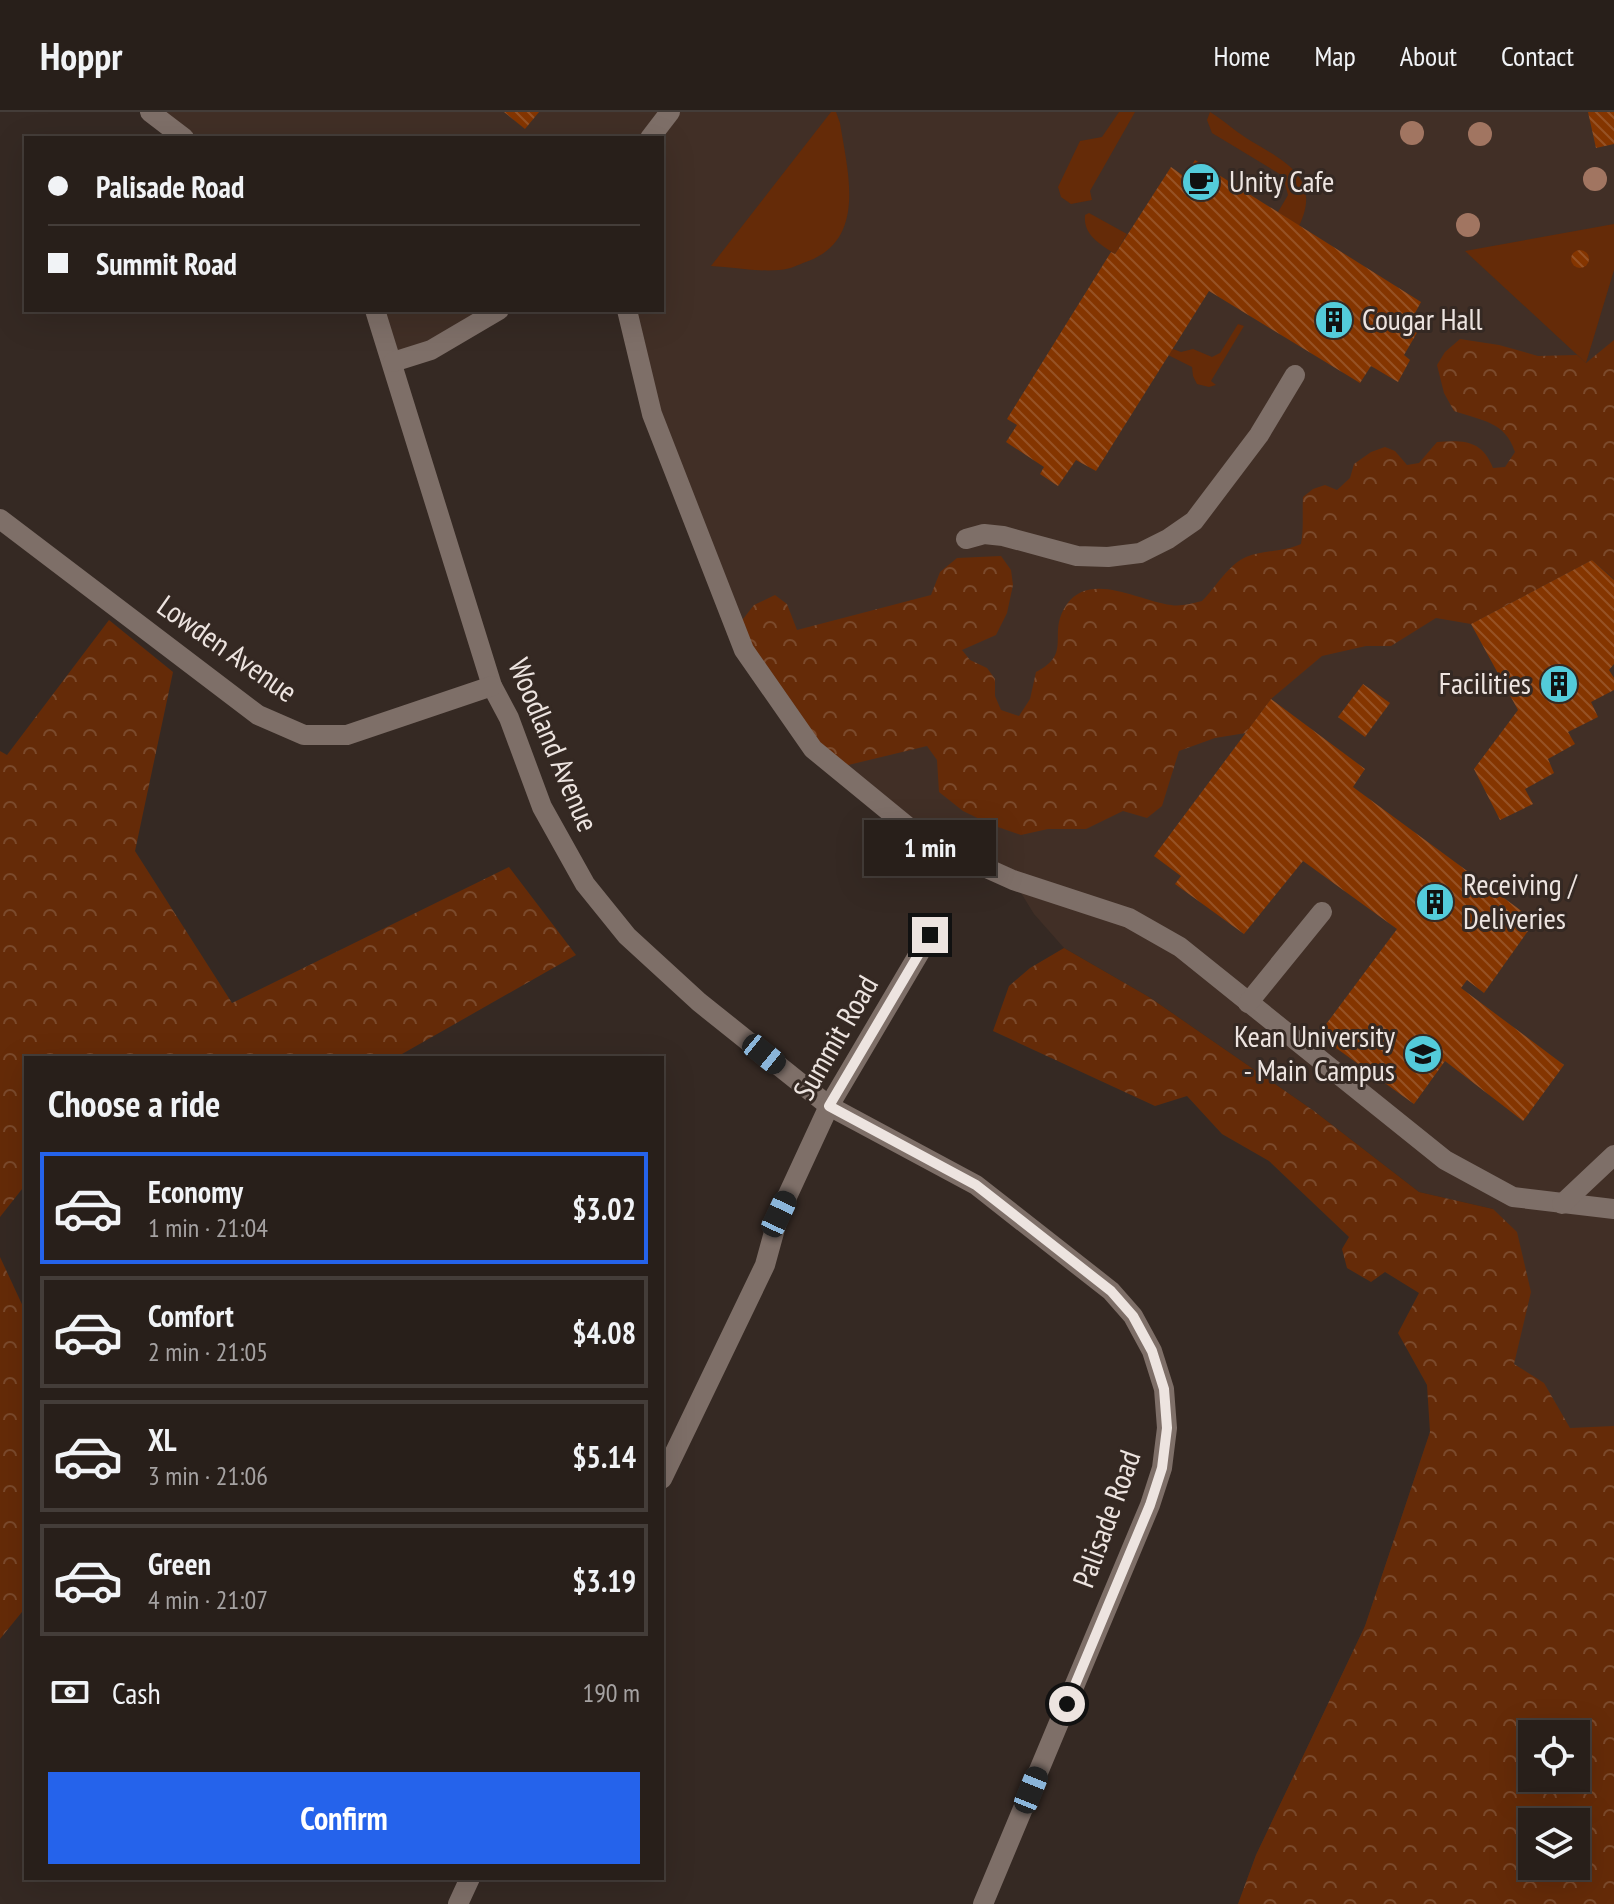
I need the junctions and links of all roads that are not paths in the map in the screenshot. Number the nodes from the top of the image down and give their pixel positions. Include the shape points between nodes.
1 (150, 112) edge
2 (670, 112) edge
3 (181, 136) edge
4 (652, 136) edge
5 (376, 312) edge
6 (496, 312) edge
7 (627, 312) edge
8 (393, 362) junction
9 (1295, 375) dead end
10 (0, 519) edge
11 (966, 539) dead end
12 (492, 686) junction
13 (1322, 912) dead end
14 (930, 935) dead end
15 (1248, 1003) junction
16 (829, 1106) junction
17 (1614, 1155) edge
18 (1562, 1204) junction
19 (1614, 1209) edge
20 (667, 1456) edge
21 (469, 1880) edge
22 (458, 1904) edge
23 (983, 1904) edge

1 - 3 street
2 - 4 street
5 - 8 street, Woodland Avenue
6 - 8 street via 431,350
7 - 15 street via 652,414 744,650 813,749 924,840 1013,880 1129,918 1180,947
8 - 12 street, Woodland Avenue
9 - 11 street via 1259,435 1194,521 1140,553 1077,556 1003,536
10 - 12 street, Lowden Avenue via 258,715 304,735 347,735
12 - 16 street, Woodland Avenue via 542,807 585,884 627,936 689,993
13 - 15 street
14 - 16 street, Summit Road
15 - 18 street via 1445,1160 1513,1197
16 - 20 street, Summit Road via 779,1214 765,1265
16 - 23 street, Palisade Road via 976,1185 1111,1291 1133,1316 1152,1351 1164,1389 1167,1428 1150,1505
17 - 18 street
18 - 19 street
21 - 22 street

